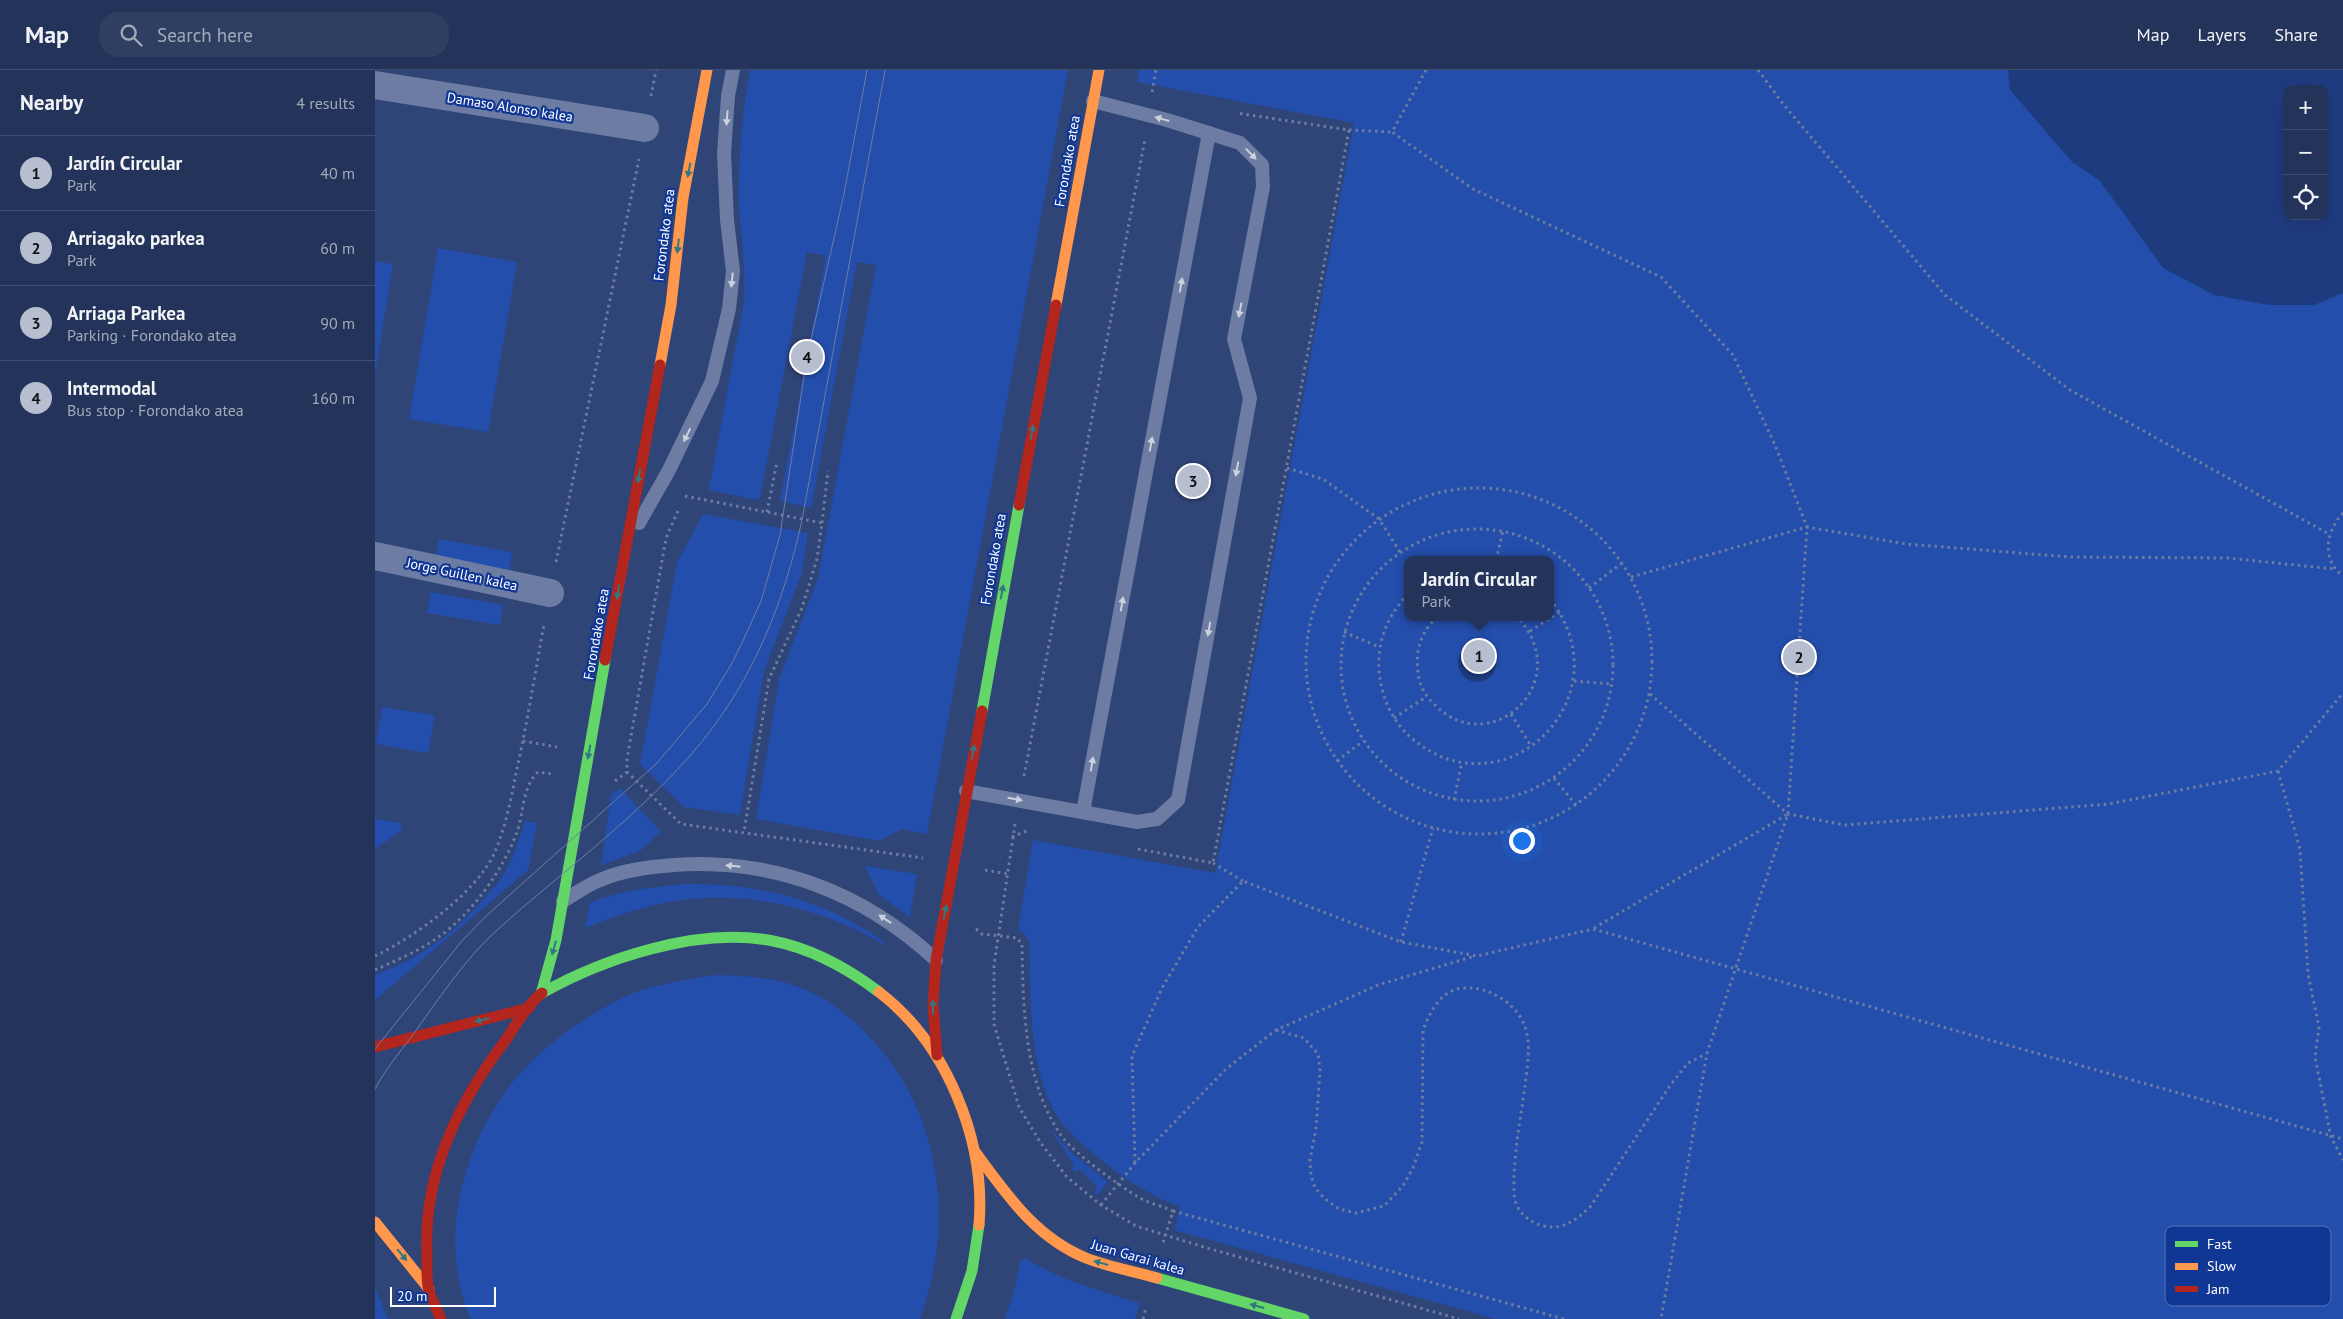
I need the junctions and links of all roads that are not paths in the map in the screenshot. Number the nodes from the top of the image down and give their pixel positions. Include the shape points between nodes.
1 (707, 70) edge
2 (733, 70) edge
3 (1099, 70) edge
4 (375, 85) edge
5 (1093, 100) junction
6 (645, 128) road end
7 (1209, 132) junction
8 (626, 544) junction
9 (375, 556) edge
10 (550, 593) road end
11 (967, 791) junction
12 (1083, 812) junction
13 (563, 901) junction
14 (936, 960) junction
15 (541, 994) junction
16 (529, 1008) junction
17 (375, 1047) edge
18 (937, 1055) junction
19 (974, 1150) junction
20 (375, 1222) edge
21 (429, 1288) junction
22 (441, 1319) edge
23 (956, 1319) edge
24 (1304, 1319) edge

1 -> 8 main road, Forondako atea via 683,198 671,305
2 -> 8 lane via 724,153 733,271 729,309 712,381 699,412
3 - 5 main road, Forondako atea
4 - 6 street, Damaso Alonso kalea
7 -> 5 lane
11 -> 5 main road, Forondako atea
12 -> 7 lane
7 -> 12 lane via 1240,143 1262,165 1263,187 1234,339 1250,398 1178,800 1157,819 1137,822
8 -> 13 main road, Forondako atea
9 - 10 street, Jorge Guillen kalea
11 -> 12 lane
14 -> 11 main road, Forondako atea
14 -> 13 lane via 881,916 836,891 759,869 695,864 633,869 599,880
13 -> 15 main road, Forondako atea
18 -> 14 main road, Forondako atea via 933,1005
15 - 16 main road
15 - 18 main road via 628,954 698,938 773,940 811,950 845,966 898,1008
16 -> 17 main road
16 - 21 main road via 491,1058 445,1141 429,1192 425,1234
18 - 19 main road via 953,1087
19 - 23 main road via 979,1219 973,1269
24 -> 19 main road, Juan Garai kalea via 1086,1258 1053,1240 1019,1211
20 -> 21 main road
21 - 22 main road

